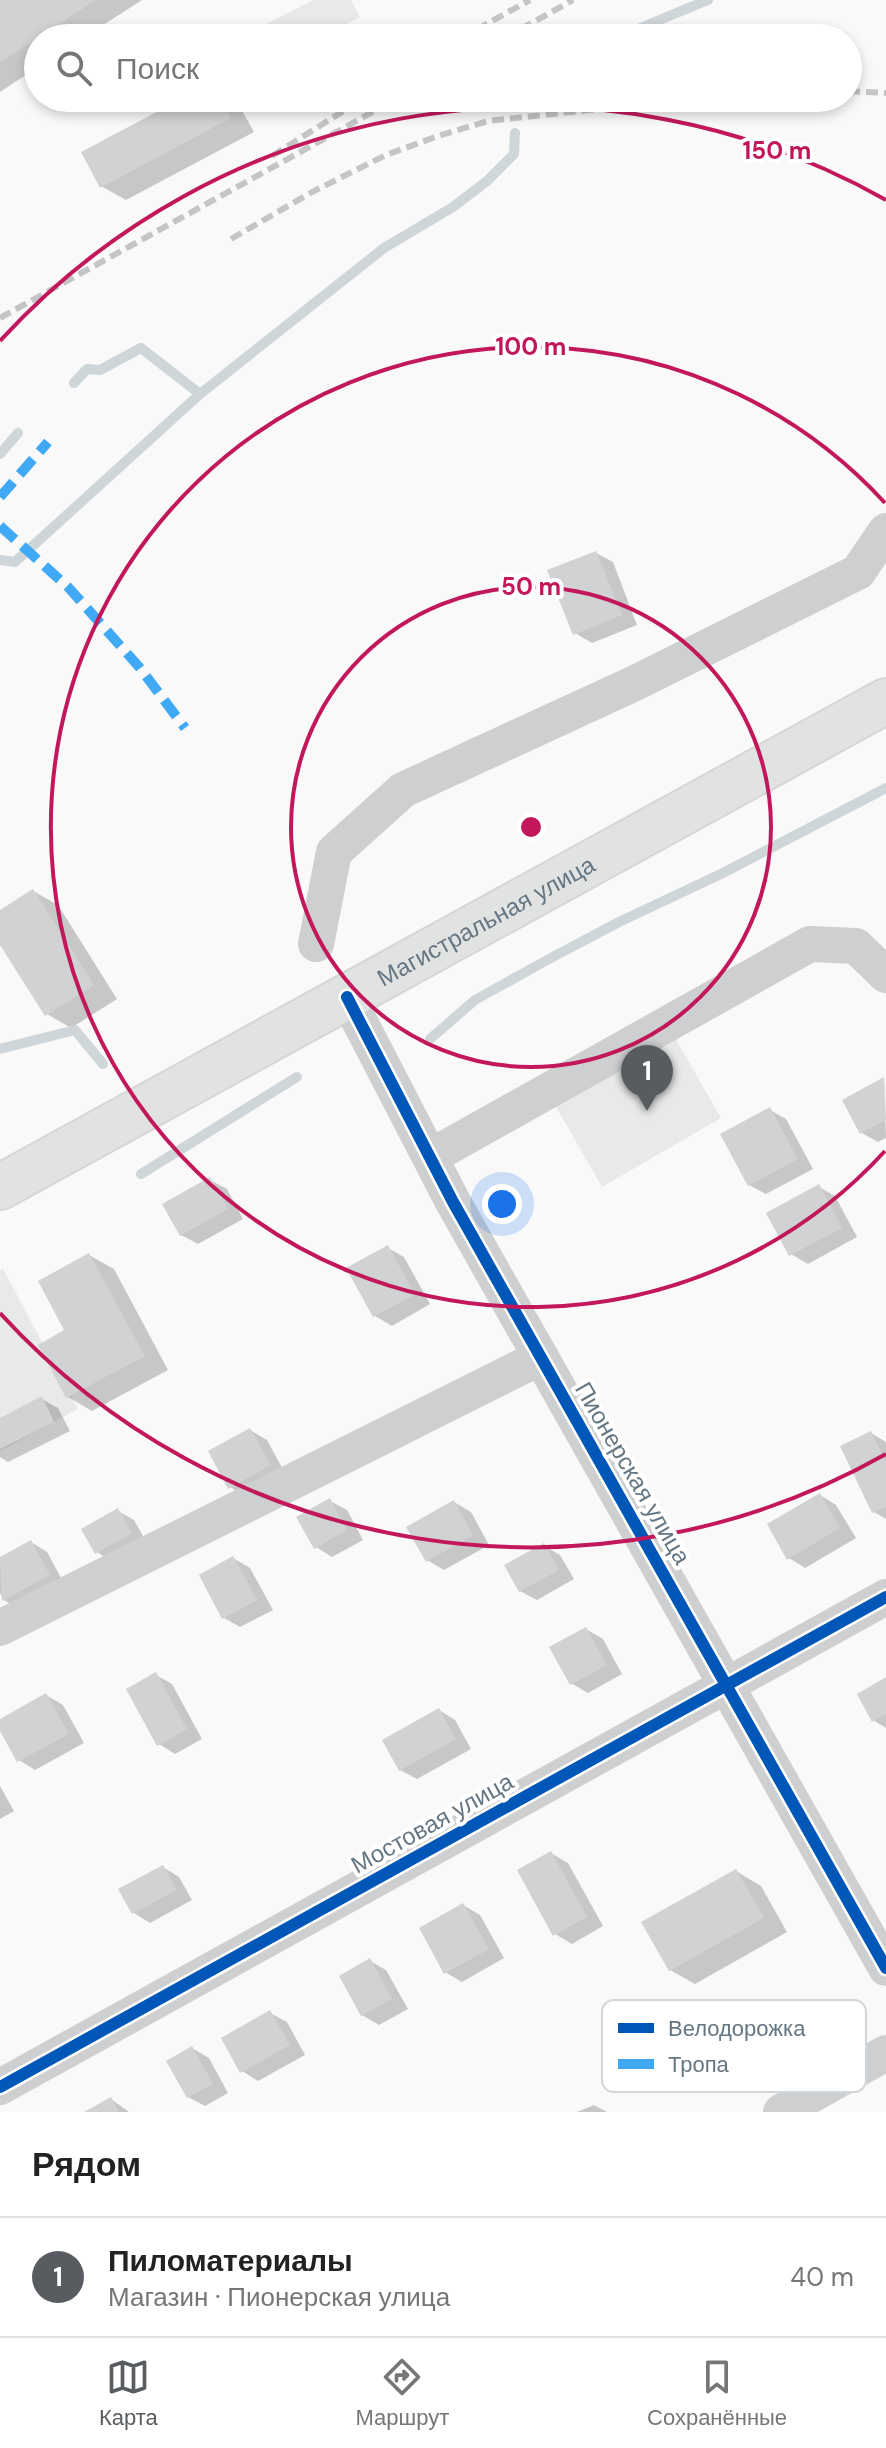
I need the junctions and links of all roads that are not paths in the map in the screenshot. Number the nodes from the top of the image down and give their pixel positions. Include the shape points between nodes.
1 (886, 531) edge
2 (886, 701) edge
3 (316, 944) dead end
4 (886, 975) edge
5 (347, 997) junction
6 (430, 1157) junction
7 (0, 1187) edge
8 (541, 1357) junction
9 (886, 1597) edge
10 (0, 1628) edge
11 (727, 1684) junction
12 (886, 1968) edge
13 (886, 2053) edge
14 (866, 2064) edge
15 (0, 2087) edge
16 (817, 2092) edge
17 (781, 2112) edge

1 - 3 street via 858,572 403,790 334,852
2 - 5 main road, Магистральная улица
4 - 6 street via 856,946 810,944
5 - 6 street, Пионерская улица
5 - 7 main road, Магистральная улица
6 - 8 street, Пионерская улица
8 - 10 street
8 - 11 street, Пионерская улица
9 - 11 street, Мостовая улица
11 - 12 street, Пионерская улица
11 - 15 street, Мостовая улица
13 - 14 street
16 - 17 street

